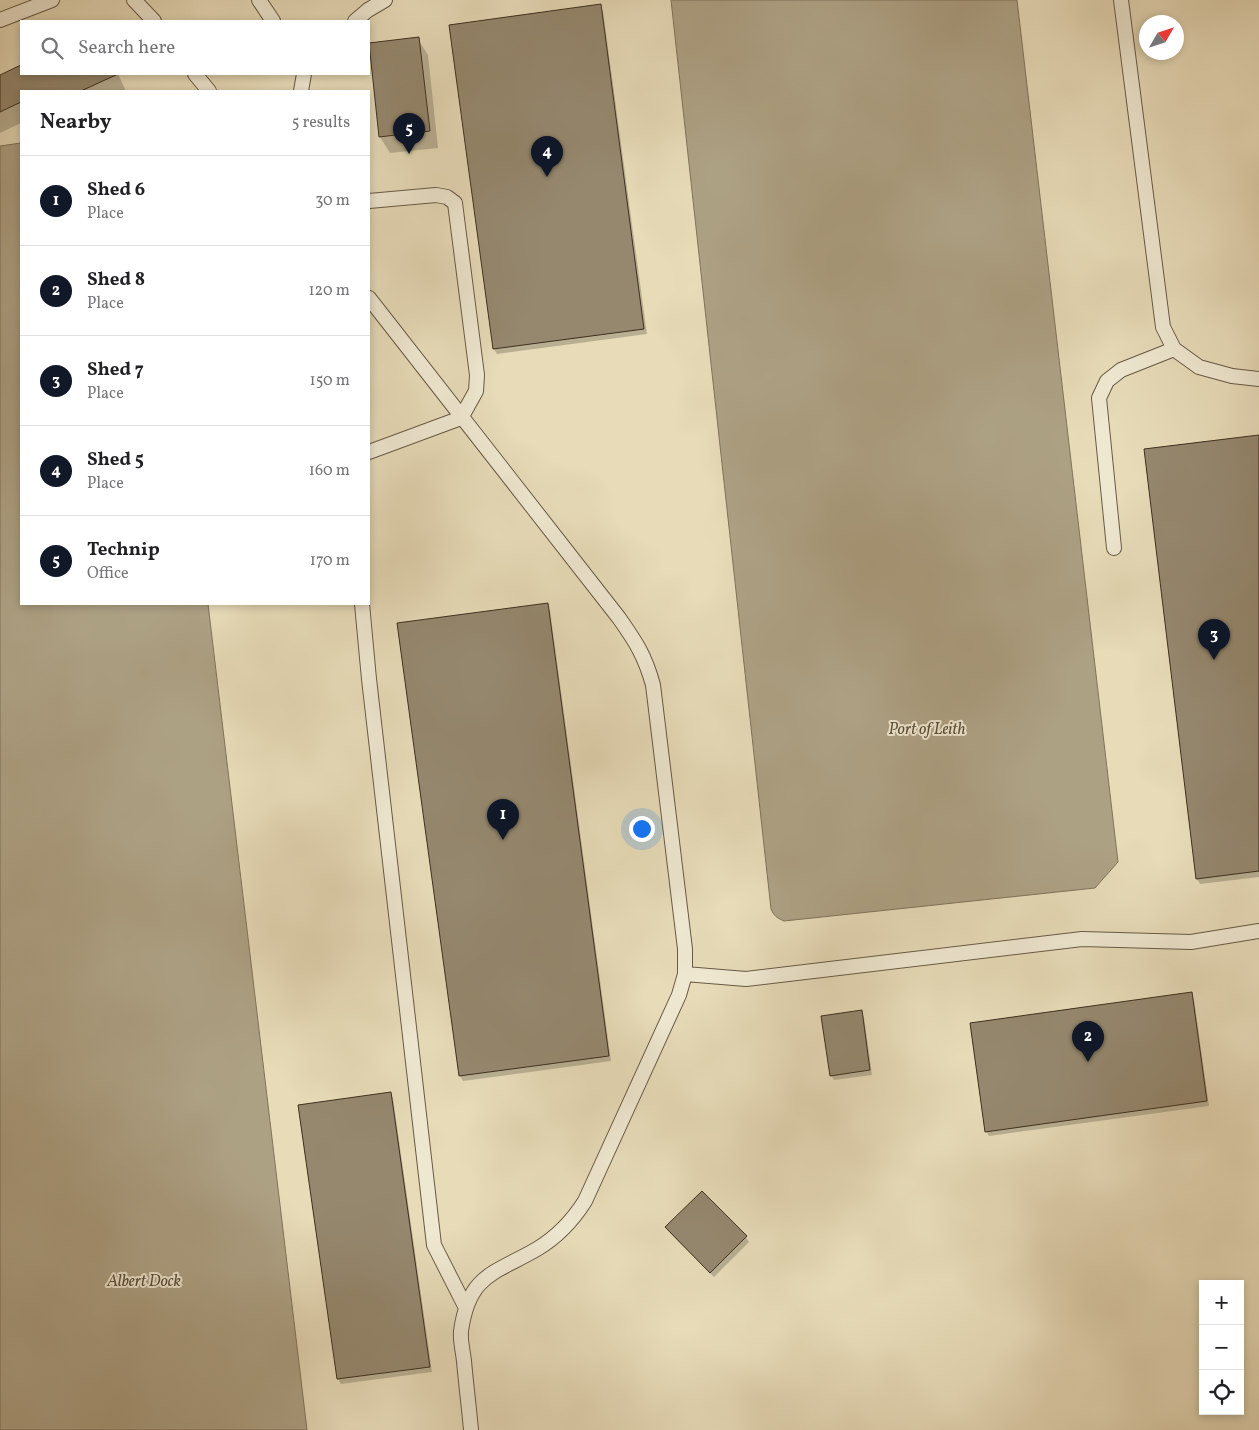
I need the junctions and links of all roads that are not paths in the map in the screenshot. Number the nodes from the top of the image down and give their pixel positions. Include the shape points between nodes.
1 (52, 0) edge
2 (134, 0) edge
3 (259, 0) edge
4 (386, 0) edge
5 (1121, 0) edge
6 (0, 20) edge
7 (153, 20) edge
8 (272, 20) edge
9 (356, 20) edge
10 (196, 75) edge
11 (304, 75) edge
12 (208, 90) edge
13 (301, 90) edge
14 (370, 201) edge
15 (370, 299) edge
16 (1174, 348) junction
17 (1259, 379) edge
18 (461, 418) junction
19 (370, 452) edge
20 (1114, 548) dead end
21 (362, 605) edge
22 (1259, 931) edge
23 (685, 974) junction
24 (466, 1308) junction
25 (471, 1430) edge

1 - 6 lane
2 - 7 lane
3 - 8 lane
4 - 9 lane
5 - 16 lane via 1163,327
10 - 12 lane
11 - 13 lane
14 - 18 lane via 436,195 455,203 477,375 476,390
15 - 18 lane
16 - 17 lane via 1199,367
16 - 20 lane via 1121,370 1107,381 1099,398
18 - 19 lane
18 - 23 lane via 619,618 640,648 647,665 657,714 685,949
21 - 24 lane via 434,1245
22 - 23 lane via 1191,942 1082,939 746,980
23 - 24 lane via 675,1004 585,1201 553,1238 487,1276 472,1292
24 - 25 lane via 461,1333

